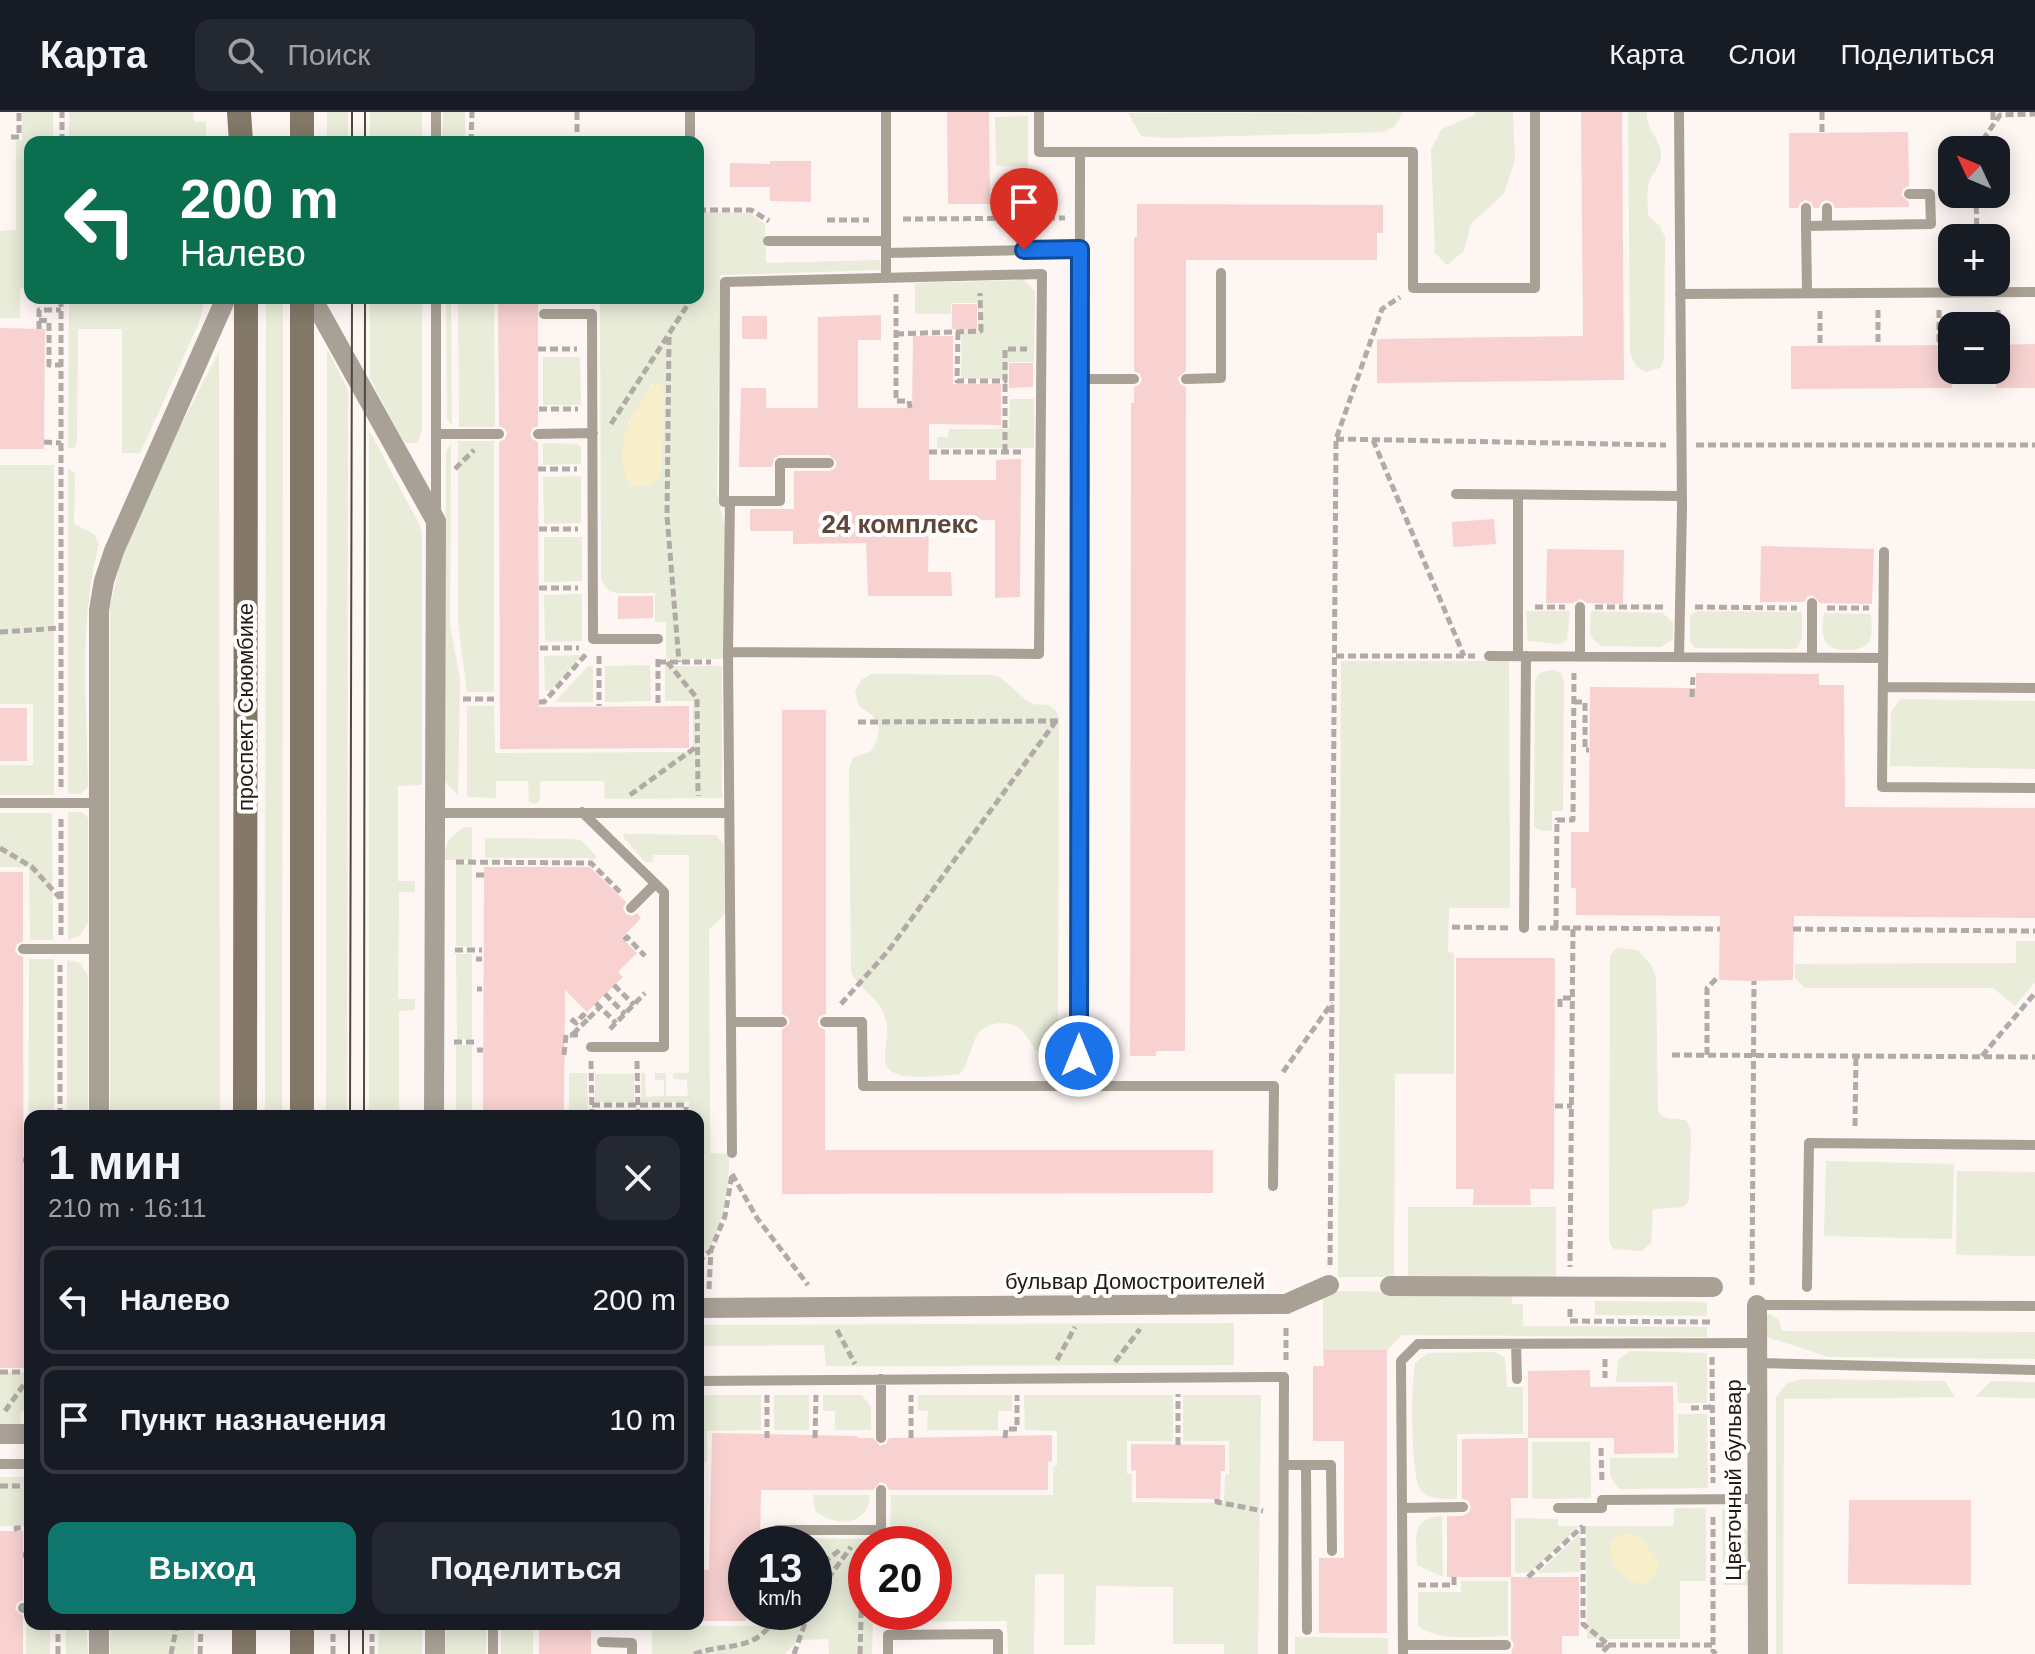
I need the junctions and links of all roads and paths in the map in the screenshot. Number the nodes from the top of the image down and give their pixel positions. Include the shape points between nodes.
1 (19, 112) edge
2 (62, 112) edge
3 (239, 112) edge
4 (302, 112) edge
5 (436, 112) edge
6 (472, 112) edge
7 (577, 112) edge
8 (690, 112) edge
9 (886, 112) edge
10 (1039, 112) edge
11 (1535, 112) edge
12 (1679, 112) edge
13 (1822, 112) edge
14 (1993, 112) edge
15 (2035, 114) edge
16 (1993, 124) junction
17 (1822, 133) dead end
18 (62, 136) edge
19 (241, 136) edge
20 (302, 136) edge
21 (436, 136) edge
22 (471, 136) edge
23 (577, 136) edge
24 (690, 136) edge
25 (1985, 136) edge
26 (11, 137) dead end
27 (1080, 152) junction
28 (1909, 194) dead end
29 (1806, 208) dead end
30 (1827, 208) dead end
31 (704, 210) edge
32 (1080, 218) junction
33 (826, 220) dead end
34 (886, 220) junction
35 (781, 221) dead end
36 (1827, 225) junction
37 (1806, 226) junction
38 (768, 241) dead end
39 (886, 247) junction
40 (1080, 249) junction
41 (1221, 273) dead end
42 (980, 276) junction
43 (891, 278) junction
44 (1413, 288) junction
45 (1938, 292) edge
46 (2010, 292) edge
47 (2035, 292) edge
48 (1807, 293) junction
49 (1820, 293) junction
50 (1878, 293) junction
51 (1680, 294) junction
52 (61, 304) edge
53 (223, 304) edge
54 (246, 304) edge
55 (302, 304) edge
56 (315, 304) edge
57 (436, 304) edge
58 (688, 304) edge
59 (61, 310) junction
60 (544, 314) dead end
61 (39, 320) junction
62 (39, 329) dead end
63 (958, 332) junction
64 (896, 334) junction
65 (669, 337) junction
66 (1878, 345) dead end
67 (1820, 346) dead end
68 (538, 349) dead end
69 (592, 349) junction
70 (1041, 349) junction
71 (61, 365) junction
72 (1080, 379) junction
73 (1134, 379) dead end
74 (1186, 379) dead end
75 (1005, 381) junction
76 (910, 408) dead end
77 (539, 409) dead end
78 (592, 409) junction
79 (593, 433) junction
80 (437, 434) junction
81 (499, 434) dead end
82 (538, 434) dead end
83 (1373, 440) dead end
84 (44, 442) dead end
85 (61, 443) junction
86 (593, 447) junction
87 (929, 452) dead end
88 (1005, 452) junction
89 (1040, 452) junction
90 (829, 463) dead end
91 (538, 469) dead end
92 (592, 469) junction
93 (1456, 494) dead end
94 (1518, 495) junction
95 (1681, 496) junction
96 (730, 501) junction
97 (436, 521) junction
98 (539, 529) dead end
99 (593, 529) junction
100 (1884, 552) dead end
101 (539, 588) dead end
102 (593, 588) junction
103 (1812, 603) dead end
104 (1580, 607) dead end
105 (61, 628) junction
106 (0, 632) edge
107 (599, 639) junction
108 (658, 639) joint
109 (540, 648) dead end
110 (728, 652) junction
111 (1336, 656) junction
112 (1464, 656) junction
113 (1489, 656) joint
114 (1522, 656) junction
115 (1577, 657) junction
116 (1679, 657) junction
117 (1812, 658) junction
118 (1883, 658) junction
119 (658, 662) junction
120 (667, 662) junction
121 (679, 662) junction
122 (688, 662) dead end
123 (1693, 680) dead end
124 (1883, 687) junction
125 (2035, 688) edge
126 (1692, 697) dead end
127 (463, 699) dead end
128 (494, 699) dead end
129 (539, 702) dead end
130 (1574, 702) junction
131 (599, 706) dead end
132 (658, 706) dead end
133 (858, 722) dead end
134 (697, 746) junction
135 (1589, 750) dead end
136 (2035, 788) edge
137 (0, 803) edge
138 (61, 803) junction
139 (99, 803) junction
140 (582, 812) junction
141 (434, 813) junction
142 (605, 813) junction
143 (698, 813) junction
144 (729, 813) junction
145 (0, 848) edge
146 (434, 862) junction
147 (655, 884) junction
148 (61, 898) junction
149 (633, 907) joint
150 (1452, 927) dead end
151 (1524, 928) junction
152 (1556, 928) junction
153 (1573, 928) junction
154 (1720, 929) dead end
155 (1793, 929) dead end
156 (2035, 931) edge
157 (624, 940) dead end
158 (645, 942) dead end
159 (23, 949) dead end
160 (60, 949) junction
161 (99, 949) junction
162 (645, 956) junction
163 (645, 968) dead end
164 (1719, 976) dead end
165 (645, 981) dead end
166 (1754, 981) dead end
167 (614, 985) dead end
168 (2035, 993) edge
169 (605, 994) dead end
170 (1572, 998) junction
171 (1332, 1003) junction
172 (634, 1005) junction
173 (1560, 1007) dead end
174 (625, 1014) junction
175 (571, 1019) dead end
176 (588, 1019) junction
177 (731, 1022) junction
178 (782, 1022) dead end
179 (825, 1022) joint
180 (616, 1023) junction
181 (583, 1034) dead end
182 (605, 1034) dead end
183 (573, 1035) junction
184 (591, 1047) joint
185 (637, 1047) junction
186 (565, 1048) dead end
187 (1672, 1055) dead end
188 (1707, 1055) junction
189 (1754, 1055) junction
190 (1856, 1055) junction
191 (1982, 1056) junction
192 (2035, 1057) edge
193 (1079, 1086) junction
194 (1274, 1086) junction
195 (592, 1105) junction
196 (638, 1105) junction
197 (1555, 1106) dead end
198 (1572, 1106) junction
199 (60, 1110) edge
200 (99, 1110) edge
201 (245, 1110) edge
202 (302, 1110) edge
203 (434, 1110) edge
204 (592, 1110) edge
205 (638, 1110) edge
206 (686, 1110) edge
207 (1855, 1125) dead end
208 (2035, 1145) edge
209 (732, 1153) dead end
210 (1273, 1186) dead end
211 (711, 1250) junction
212 (704, 1256) edge
213 (1570, 1282) junction
214 (1329, 1285) joint
215 (1390, 1286) dead end
216 (1713, 1287) joint
217 (1807, 1287) dead end
218 (1754, 1296) junction
219 (704, 1301) edge
220 (1286, 1304) junction
221 (1088, 1305) junction
222 (1159, 1305) junction
223 (2035, 1306) edge
224 (825, 1307) junction
225 (704, 1308) edge
226 (1713, 1322) junction
227 (1516, 1344) junction
228 (1712, 1344) junction
229 (1756, 1353) junction
230 (2035, 1370) edge
231 (0, 1372) edge
232 (24, 1374) edge
233 (1284, 1377) junction
234 (1102, 1378) junction
235 (1178, 1378) junction
236 (881, 1379) junction
237 (911, 1379) junction
238 (1017, 1379) junction
239 (1046, 1379) junction
240 (1517, 1379) dead end
241 (767, 1380) junction
242 (816, 1380) junction
243 (863, 1380) junction
244 (704, 1381) edge
245 (24, 1383) edge
246 (1713, 1407) junction
247 (1691, 1408) dead end
248 (0, 1418) edge
249 (0, 1434) edge
250 (24, 1434) edge
251 (767, 1438) dead end
252 (815, 1438) dead end
253 (881, 1438) dead end
254 (911, 1438) dead end
255 (1005, 1438) dead end
256 (1178, 1445) dead end
257 (1601, 1448) dead end
258 (0, 1464) edge
259 (24, 1464) edge
260 (1601, 1464) dead end
261 (1284, 1465) junction
262 (1306, 1465) junction
263 (0, 1486) edge
264 (24, 1486) edge
265 (881, 1490) dead end
266 (1217, 1499) dead end
267 (1713, 1499) junction
268 (1757, 1499) junction
269 (1463, 1507) dead end
270 (1402, 1508) junction
271 (1558, 1508) dead end
272 (1583, 1508) junction
273 (1263, 1511) dead end
274 (881, 1526) edge
275 (1583, 1526) junction
276 (24, 1528) edge
277 (17, 1531) dead end
278 (848, 1551) edge
279 (1332, 1551) dead end
280 (832, 1573) edge
281 (1454, 1577) dead end
282 (1528, 1577) dead end
283 (1403, 1585) junction
284 (58, 1630) edge
285 (99, 1630) edge
286 (176, 1630) edge
287 (201, 1630) edge
288 (244, 1630) edge
289 (302, 1630) edge
290 (333, 1630) edge
291 (372, 1630) edge
292 (435, 1630) edge
293 (493, 1630) edge
294 (767, 1630) edge
295 (803, 1630) edge
296 (861, 1630) edge
297 (1307, 1630) dead end
298 (602, 1642) dead end
299 (1506, 1645) dead end
300 (1596, 1645) dead end
301 (1609, 1645) junction
302 (1668, 1645) junction
303 (1713, 1645) junction
304 (1403, 1650) edge
305 (58, 1654) edge
306 (99, 1654) edge
307 (171, 1654) edge
308 (200, 1654) edge
309 (244, 1654) edge
310 (302, 1654) edge
311 (333, 1654) edge
312 (372, 1654) edge
313 (435, 1654) edge
314 (493, 1654) edge
315 (632, 1654) edge
316 (694, 1654) edge
317 (794, 1654) edge
318 (860, 1654) edge
319 (888, 1654) edge
320 (998, 1654) edge
321 (1283, 1654) edge
322 (1601, 1654) edge
323 (1667, 1654) edge
324 (1716, 1654) edge
325 (1758, 1654) edge

1 - 26 path via 19,137
2 - 18 path
3 - 19 main road
4 - 20 main road
5 - 21 lane
6 - 22 path
7 - 23 path
8 - 24 lane
9 - 34 lane
10 - 27 lane via 1039,152
11 - 44 lane via 1535,288
12 - 51 lane
13 - 17 path
14 - 16 path
15 - 16 path via 2000,115
16 - 25 path
27 - 32 lane
27 - 44 lane via 1413,152
28 - 36 lane via 1930,194 1931,224
29 - 37 lane
30 - 36 lane
31 - 35 path via 751,210 766,221
32 - 34 path
32 - 40 lane
33 - 34 path
34 - 39 lane
36 - 37 lane
37 - 48 lane
38 - 39 lane
39 - 40 lane
39 - 43 lane
40 - 72 lane
41 - 74 lane via 1221,378
42 - 43 lane
42 - 63 path via 981,331
42 - 70 lane via 1042,274
43 - 64 path
43 - 96 lane via 725,282 724,502
44 - 111 path via 1382,309 1336,439
45 - 50 lane
46 - 47 lane
48 - 49 lane
48 - 51 lane
49 - 50 lane
49 - 67 path
50 - 66 path
51 - 95 lane
52 - 59 path
53 - 139 street via 104,581 99,610
54 - 201 main road, проспект Сююмбике
55 - 202 main road
56 - 97 street
57 - 80 lane
58 - 65 path
59 - 61 path via 39,310
59 - 71 path
60 - 69 lane via 592,314
61 - 62 path
61 - 71 path via 49,321 49,365
63 - 64 path
63 - 75 path via 957,381
64 - 76 path via 896,401 909,401
65 - 86 path
65 - 121 path via 667,516
68 - 69 path
69 - 78 lane
70 - 75 path via 1005,349
70 - 89 lane
71 - 85 path
72 - 73 lane
72 - 193 lane
75 - 88 path
77 - 78 path
78 - 79 lane
79 - 82 lane
79 - 86 lane
80 - 81 lane
80 - 97 lane
83 - 112 path
84 - 85 path
85 - 105 path
86 - 92 lane
87 - 88 path
88 - 89 path
89 - 110 lane via 1039,654
90 - 96 lane via 780,463 780,501
91 - 92 path
92 - 99 lane
93 - 94 lane
94 - 95 lane
94 - 114 lane
95 - 116 lane
96 - 110 lane
97 - 141 street
98 - 99 path
99 - 102 lane
100 - 118 lane
101 - 102 path
102 - 107 lane via 593,639
103 - 117 lane
104 - 115 lane
105 - 106 path
105 - 138 path
107 - 108 lane
107 - 131 path
108 - 119 path
109 - 129 path via 592,648
110 - 144 lane
111 - 112 path
111 - 171 path
112 - 113 path
113 - 114 lane
114 - 115 lane
114 - 151 lane
115 - 116 lane
115 - 130 path
116 - 117 lane
117 - 118 lane
118 - 124 lane
119 - 120 path
119 - 132 path
120 - 121 path
120 - 134 path via 697,698
121 - 122 path
123 - 126 path
124 - 125 lane
124 - 136 lane via 1882,787
127 - 128 path
130 - 135 path via 1585,702
130 - 152 path via 1573,820 1557,820
133 - 179 path via 1056,721 888,951
134 - 142 path
134 - 143 path
137 - 138 lane
138 - 139 lane
138 - 148 path
139 - 161 street
140 - 141 lane
140 - 142 lane
140 - 147 lane
141 - 146 street
142 - 143 lane
143 - 144 lane
144 - 177 lane
145 - 148 path via 32,867
146 - 149 path via 591,863
146 - 203 street
147 - 149 lane
147 - 185 lane via 664,892 664,1047
148 - 160 path
150 - 151 path
151 - 152 path
152 - 153 path
153 - 154 path
153 - 170 path
155 - 156 path
157 - 162 path via 627,937
158 - 162 path
159 - 160 lane
160 - 161 lane
160 - 199 path
161 - 200 street
162 - 163 path
164 - 188 path via 1707,988
165 - 172 path via 645,993
166 - 189 path
167 - 172 path
168 - 191 path
169 - 174 path
170 - 173 path via 1560,998
170 - 198 path
171 - 194 path
171 - 214 path
172 - 174 path
174 - 180 path
175 - 176 path
176 - 180 path via 598,1005
176 - 183 path
177 - 178 lane
177 - 209 lane
179 - 193 lane via 862,1022 863,1086
180 - 182 path
181 - 183 path
183 - 186 path via 566,1035
184 - 185 lane
184 - 195 path
185 - 196 path
187 - 188 path
188 - 189 path
189 - 190 path
189 - 218 path
190 - 191 path
190 - 207 path
191 - 192 path
193 - 194 lane
194 - 210 lane
195 - 196 path
195 - 204 path
196 - 205 path
196 - 206 path via 686,1105
197 - 198 path
198 - 213 path
208 - 217 lane via 1809,1143
211 - 212 path
211 - 219 path
211 - 224 path via 725,1216 732,1174 757,1218
213 - 215 street
213 - 216 street
213 - 226 path via 1570,1321
214 - 220 street, бульвар Домостроителей
216 - 226 path
218 - 223 lane
218 - 229 street, Цветочный бульвар
220 - 222 street, бульвар Домостроителей
220 - 233 path
221 - 222 street, бульвар Домостроителей
221 - 224 street, бульвар Домостроителей
221 - 239 path
222 - 234 path
224 - 225 street, бульвар Домостроителей
224 - 243 path
226 - 228 path
227 - 228 lane
227 - 240 lane
227 - 270 lane via 1418,1344 1401,1361
228 - 229 lane
228 - 246 path
229 - 230 lane
229 - 268 street, Цветочный бульвар
231 - 232 path
233 - 235 lane
233 - 261 lane
234 - 235 lane
234 - 239 lane
235 - 256 path
236 - 237 lane
236 - 243 lane
236 - 253 lane
237 - 238 lane
237 - 254 path
238 - 239 lane
238 - 255 path via 1017,1429 1006,1429
241 - 242 lane
241 - 244 lane
241 - 251 path
242 - 243 lane
242 - 252 path
245 - 248 path
246 - 247 path
246 - 267 path
249 - 250 street
257 - 260 path
258 - 259 lane
261 - 262 lane
261 - 321 lane
262 - 279 lane via 1331,1465
262 - 297 lane
263 - 264 path
265 - 274 lane
266 - 273 path
267 - 268 lane
267 - 272 lane via 1602,1500 1602,1508
267 - 303 path
268 - 325 street, Цветочный бульвар
269 - 270 lane
270 - 283 lane
271 - 272 lane
272 - 275 path
275 - 282 path
275 - 301 path via 1583,1624
276 - 277 path
278 - 280 path
281 - 283 path via 1454,1585
283 - 304 lane
284 - 305 path
285 - 306 street
286 - 307 path
287 - 308 path
288 - 309 main road
289 - 310 main road
290 - 311 path
291 - 312 path
292 - 313 street
293 - 314 lane
294 - 316 path via 737,1647
295 - 317 path
296 - 318 path
298 - 315 lane via 632,1643
299 - 304 lane
300 - 301 path
301 - 302 path
301 - 322 path
302 - 303 path
302 - 323 path
303 - 324 path
319 - 320 lane via 888,1635 998,1634

